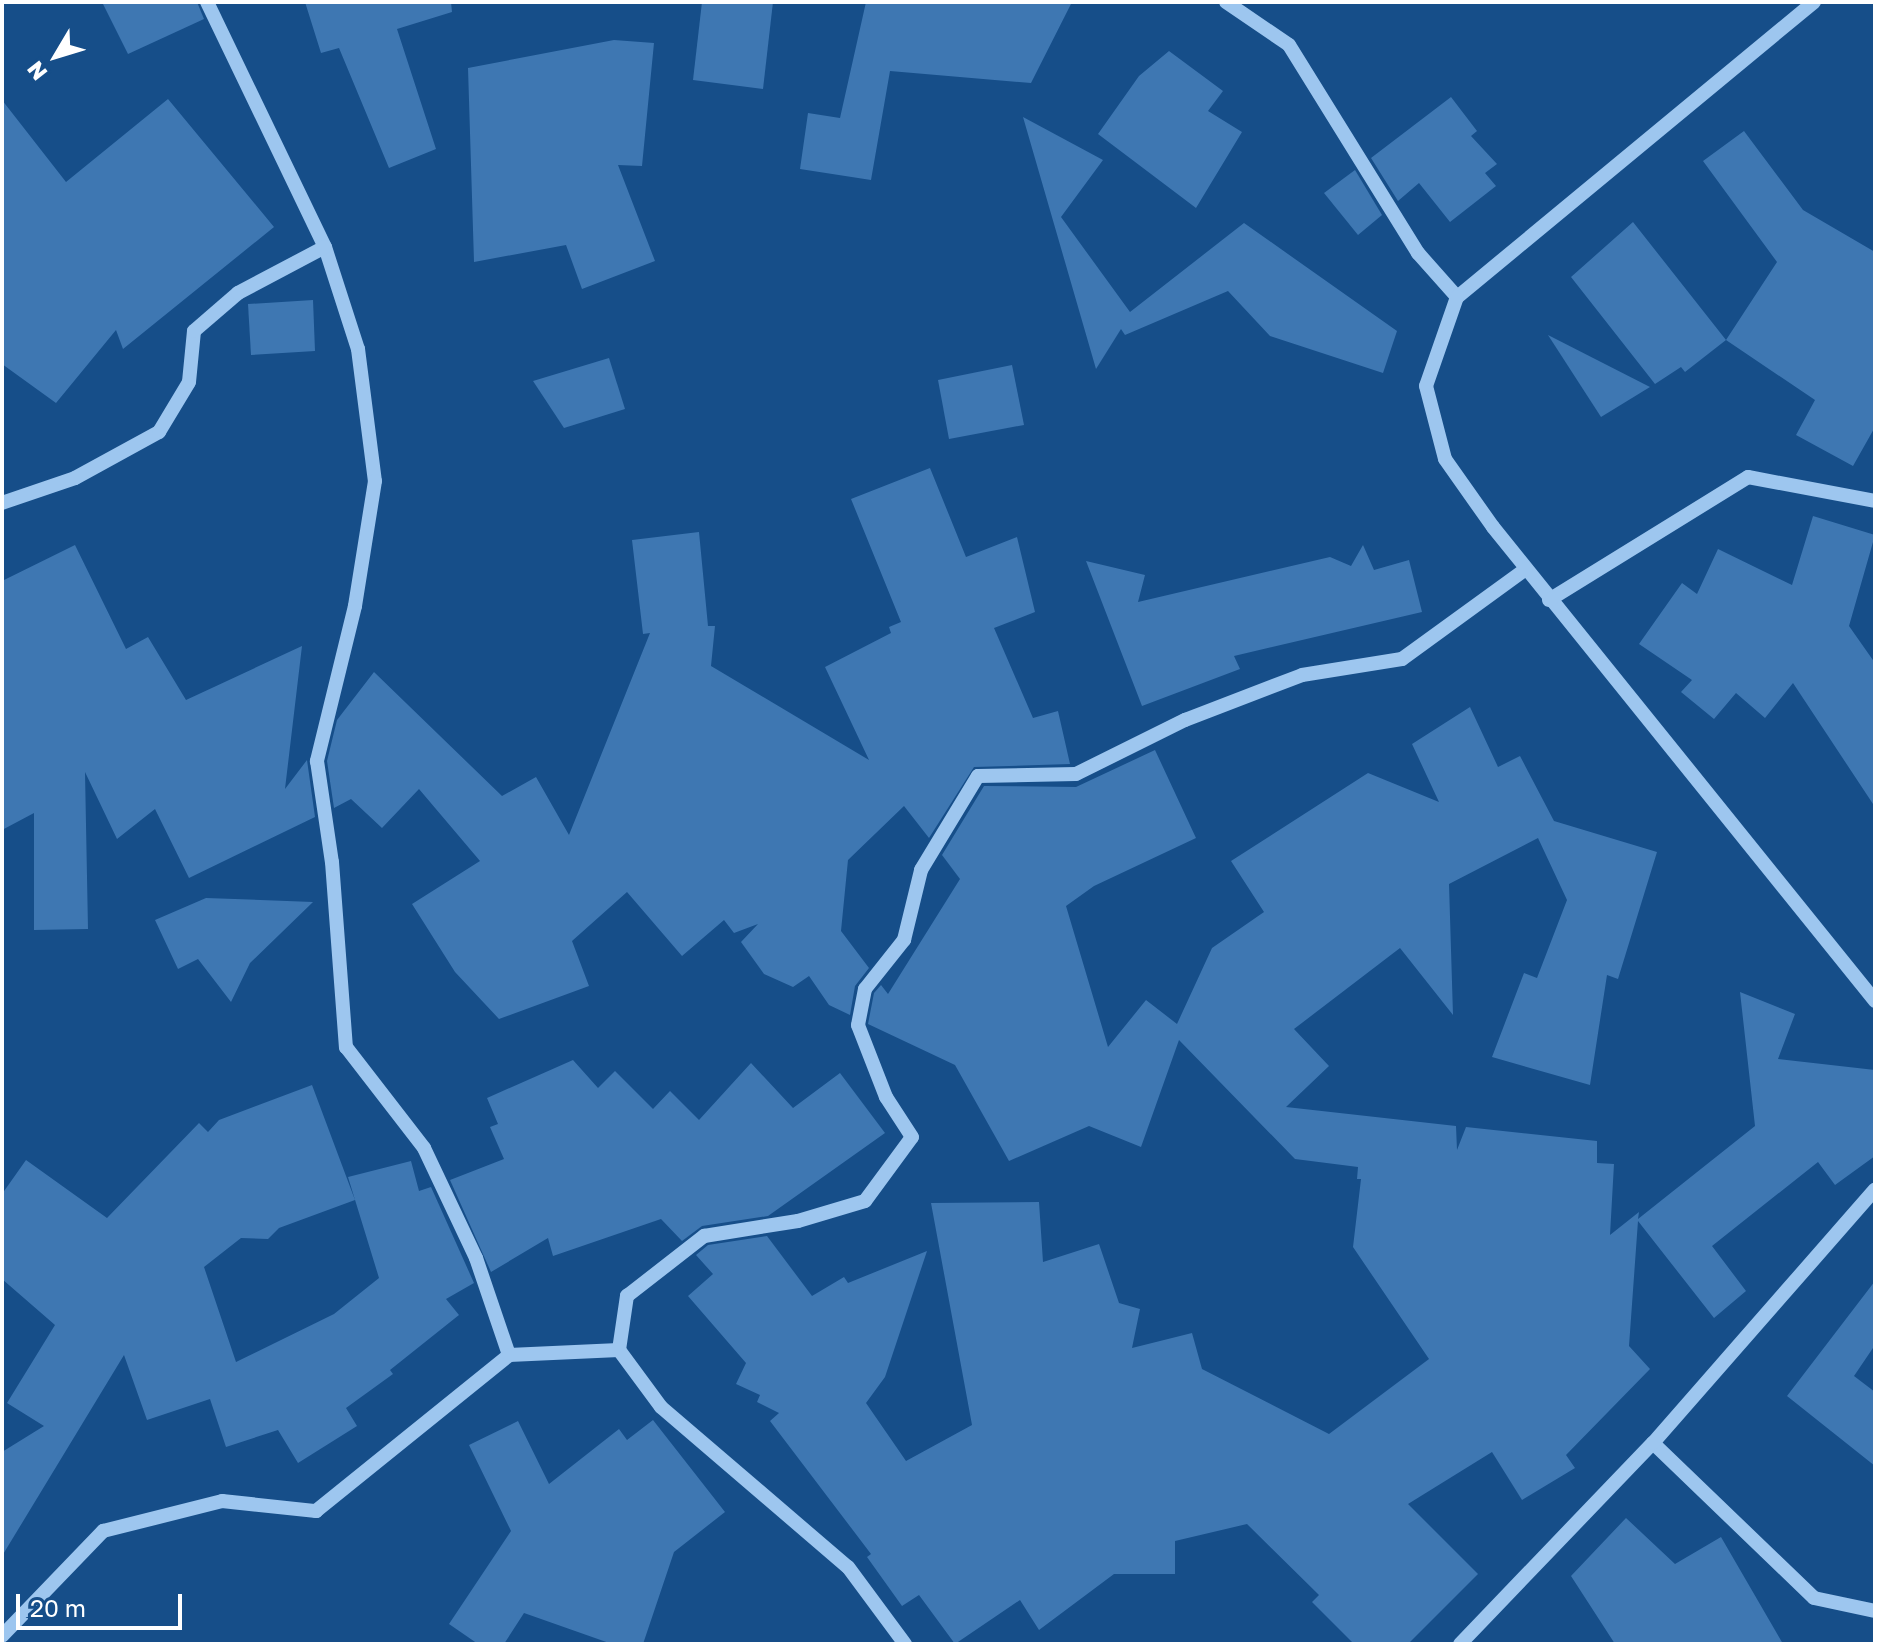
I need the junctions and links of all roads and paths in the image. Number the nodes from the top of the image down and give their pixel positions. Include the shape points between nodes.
1 (207, 2) edge
2 (1226, 2) edge
3 (1814, 2) edge
4 (325, 247) junction
5 (1457, 297) junction
6 (1875, 501) edge
7 (2, 503) edge
8 (1526, 569) junction
9 (1549, 600) junction
10 (1875, 1001) edge
11 (1875, 1189) edge
12 (619, 1350) junction
13 (509, 1355) junction
14 (1653, 1443) junction
15 (1875, 1611) edge
16 (2, 1636) edge
17 (905, 1644) edge
18 (1460, 1644) edge

1 - 4 street
2 - 5 street via 1289,45 1418,253
3 - 5 street
4 - 7 street via 238,293 194,331 189,382 159,432 75,478
4 - 13 street via 358,349 375,481 355,606 317,761 332,862 346,1047 424,1148 476,1258
5 - 8 street via 1426,386 1445,459
6 - 9 street via 1748,477
8 - 9 street
8 - 12 street via 1402,659 1302,675 1185,720 1076,774 978,776 921,870 904,940 865,989 858,1025 886,1097 912,1137 865,1201 798,1221 704,1236 627,1296
9 - 10 street
11 - 14 street
12 - 13 street
12 - 17 street via 661,1407 848,1567
13 - 16 street via 316,1511 222,1501 103,1531
14 - 15 street via 1814,1598
14 - 18 street

